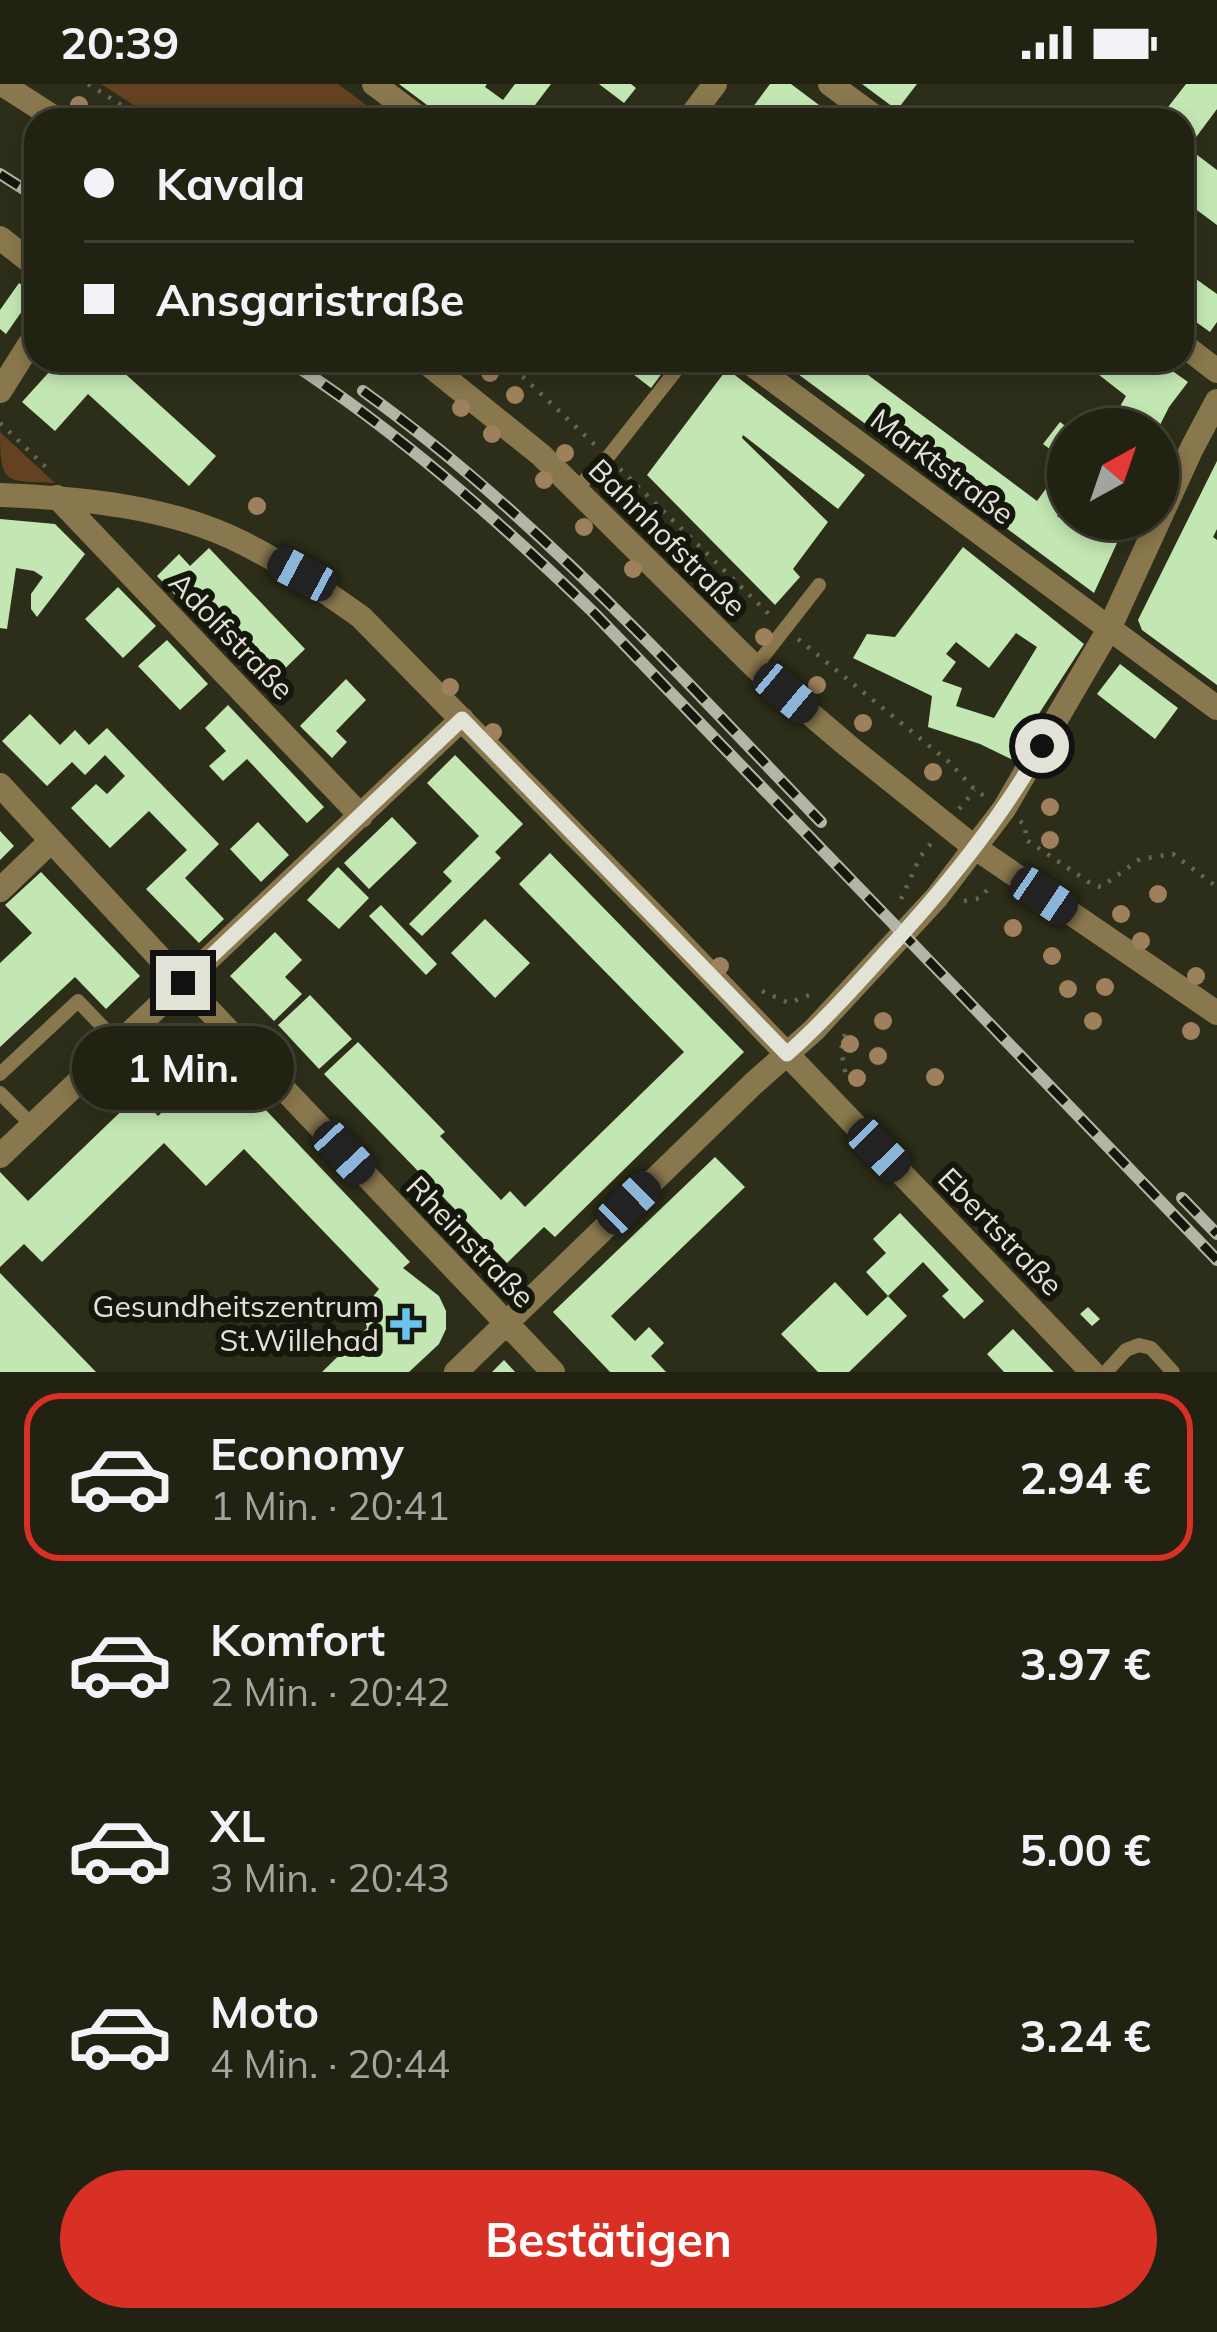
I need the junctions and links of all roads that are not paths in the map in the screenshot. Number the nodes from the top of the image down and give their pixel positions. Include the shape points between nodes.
1 (2, 84) edge
2 (374, 84) edge
3 (830, 84) edge
4 (39, 108) edge
5 (406, 108) edge
6 (862, 108) edge
7 (0, 238) edge
8 (24, 257) edge
9 (24, 353) edge
10 (438, 372) edge
11 (675, 372) edge
12 (762, 372) edge
13 (0, 391) edge
14 (1217, 400) edge
15 (575, 490) junction
16 (0, 495) edge
17 (57, 497) junction
18 (819, 585) dead end
19 (1109, 629) junction
20 (755, 667) junction
21 (1217, 708) edge
22 (462, 719) junction
23 (0, 785) edge
24 (361, 816) junction
25 (52, 841) junction
26 (974, 848) junction
27 (0, 890) edge
28 (183, 983) junction
29 (1217, 1012) edge
30 (119, 1044) junction
31 (787, 1054) junction
32 (0, 1074) edge
33 (0, 1093) edge
34 (32, 1125) junction
35 (0, 1156) edge
36 (507, 1324) junction
37 (456, 1372) edge
38 (554, 1372) edge
39 (1092, 1372) edge
40 (1106, 1372) edge
41 (1173, 1372) edge

1 - 4 street
2 - 5 street
3 - 6 street
7 - 8 street
9 - 13 street
10 - 15 street, Bahnhofstraße
11 - 15 lane
12 - 19 street, Marktstraße
14 - 19 street
15 - 20 street, Bahnhofstraße
16 - 17 street, Ebertstraße
17 - 22 street, Ebertstraße via 196,524 302,574 361,617
17 - 24 street, Adolfstraße
18 - 20 lane
19 - 21 street, Marktstraße
19 - 26 street
20 - 26 street, Bahnhofstraße
22 - 24 street
22 - 31 street, Ebertstraße
23 - 25 street, Rheinstraße
24 - 28 street
25 - 27 street
25 - 28 street, Rheinstraße
26 - 29 street, Bahnhofstraße
26 - 31 street via 937,897 907,912 829,1015
28 - 30 street
28 - 36 street, Rheinstraße
30 - 32 lane via 78,1001
30 - 34 street
31 - 36 street
31 - 39 street, Ebertstraße
33 - 34 lane
34 - 35 street
36 - 37 street
36 - 38 street, Rheinstraße
40 - 41 lane via 1139,1345

